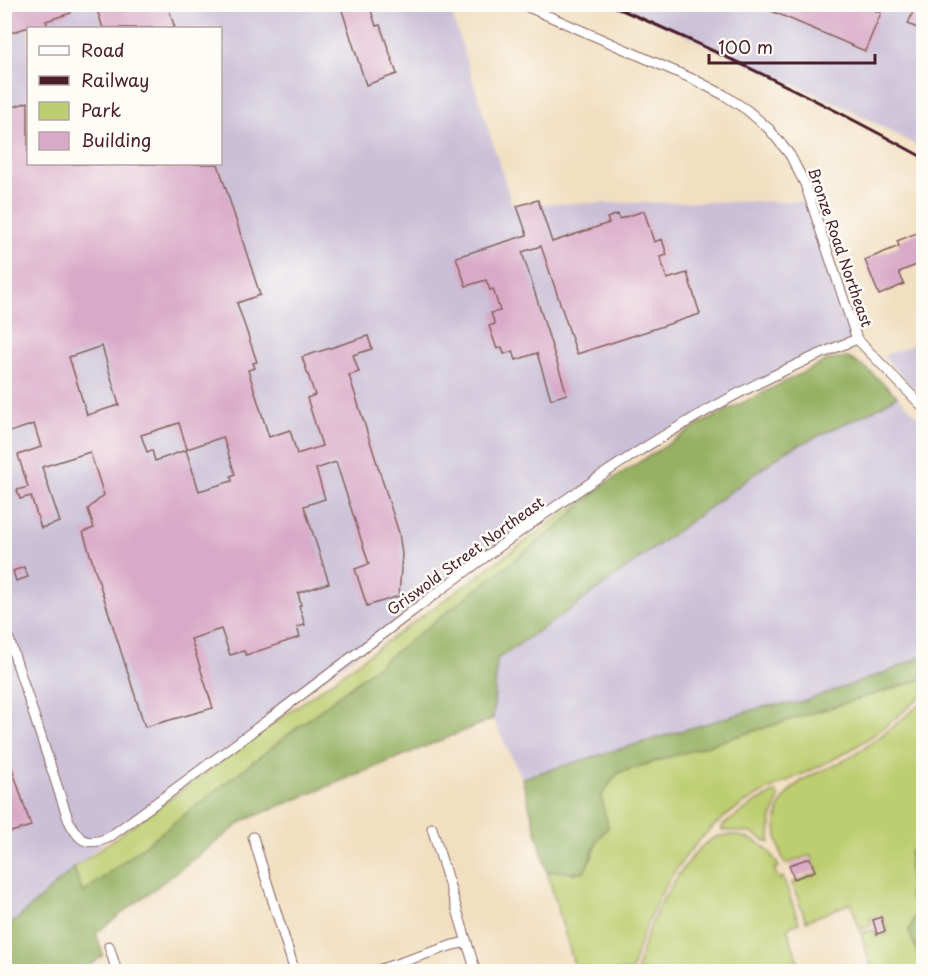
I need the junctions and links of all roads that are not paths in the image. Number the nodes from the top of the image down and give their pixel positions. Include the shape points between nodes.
1 (521, 4) edge
2 (857, 339) junction
3 (924, 408) edge
4 (4, 624) edge
5 (432, 828) dead end
6 (253, 837) dead end
7 (467, 942) junction
8 (109, 946) dead end
9 (117, 972) edge
10 (295, 972) edge
11 (372, 972) edge
12 (476, 972) edge

1 - 2 street, Bronze Road Northeast via 695,80 740,105 769,129 790,155 804,184
2 - 3 street
2 - 4 street, Griswold Street Northeast via 714,407 601,474 108,838 96,843 78,836 68,819
5 - 7 street
6 - 10 street
7 - 11 street
7 - 12 street
8 - 9 street

